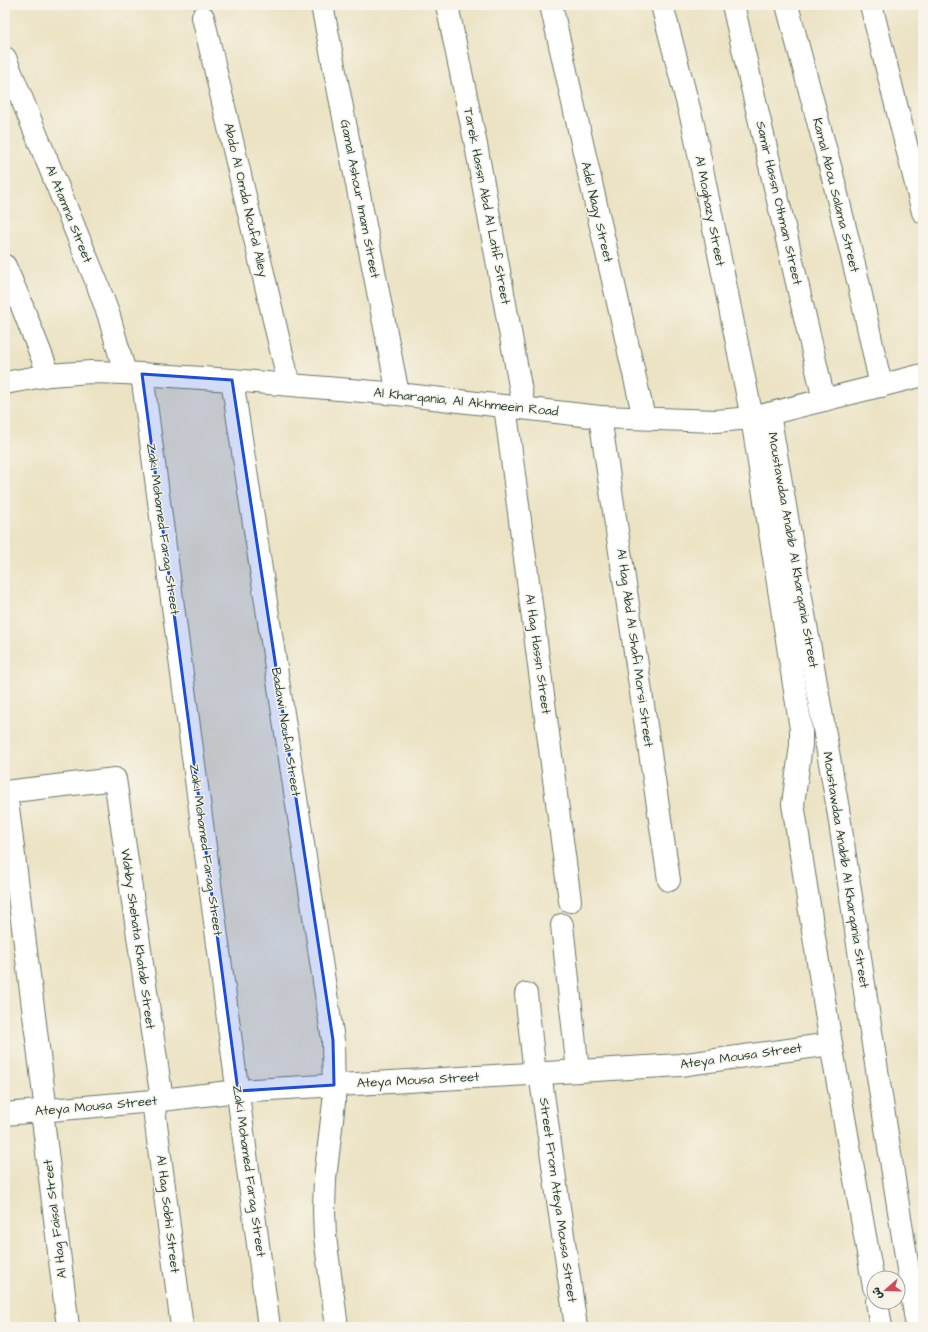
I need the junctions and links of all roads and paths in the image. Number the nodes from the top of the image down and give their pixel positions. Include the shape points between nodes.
1 (322, 5) edge
2 (447, 5) edge
3 (550, 5) edge
4 (662, 5) edge
5 (733, 5) edge
6 (787, 5) edge
7 (871, 5) edge
8 (203, 17) dead end
9 (5, 58) edge
10 (915, 142) edge
11 (923, 212) edge
12 (5, 266) edge
13 (133, 373) junction
14 (49, 375) junction
15 (923, 375) edge
16 (232, 380) junction
17 (5, 382) edge
18 (289, 384) junction
19 (881, 386) junction
20 (398, 394) junction
21 (824, 400) junction
22 (515, 407) junction
23 (760, 416) junction
24 (600, 417) junction
25 (644, 418) junction
26 (6, 792) edge
27 (669, 880) dead end
28 (570, 901) dead end
29 (562, 925) dead end
30 (526, 994) dead end
31 (831, 1044) junction
32 (578, 1071) junction
33 (538, 1073) junction
34 (334, 1085) junction
35 (238, 1090) junction
36 (157, 1100) junction
37 (44, 1111) junction
38 (5, 1114) edge
39 (871, 1270) edge
40 (878, 1310) edge
41 (68, 1327) edge
42 (182, 1327) edge
43 (269, 1327) edge
44 (337, 1327) edge
45 (576, 1327) edge
46 (881, 1327) edge
47 (917, 1327) edge

1 - 20 street, Gamal Ashour Imam Street
2 - 22 street, Tarek Hassn Abd Al Latif Street via 476,145
3 - 25 street, Adel Nagy Street
4 - 23 street, Al Moghazy Street via 693,124
5 - 21 street, Samir Hassn Othman Street
6 - 19 street, Kamal Abou Salama Street via 831,170
7 - 10 street
8 - 18 street, Abdo Al Omda Noufal Alley
9 - 13 street, Al Atamna Street
10 - 11 street
12 - 14 street
13 - 14 street, Al Kharqania, Al Akhmeein Road
13 - 16 street, Al Kharqania, Al Akhmeein Road
13 - 35 street, Zaki Mohamed Farag Street
14 - 17 street, Al Kharqania, Al Akhmeein Road
15 - 19 street, Al Kharqania, Al Akhmeein Road
16 - 18 street, Al Kharqania, Al Akhmeein Road
16 - 34 street, Badawi Noufal Street via 333,1040
18 - 20 street, Al Kharqania, Al Akhmeein Road
19 - 21 street, Al Kharqania, Al Akhmeein Road
20 - 22 street, Al Kharqania, Al Akhmeein Road
21 - 23 street, Al Kharqania, Al Akhmeein Road
22 - 24 street, Al Kharqania, Al Akhmeein Road
22 - 28 street, Al Hag Hassn Street
23 - 25 street, Al Kharqania, Al Akhmeein Road via 716,421
23 - 31 street, Moustawdaa Anabib Al Kharqania Street via 801,729 793,804
23 - 47 street, Moustawdaa Anabib Al Kharqania Street via 838,809
24 - 25 street, Al Kharqania, Al Akhmeein Road
24 - 27 street, Al Hag Abd Al Shafi Morsi Street
26 - 36 street, Wahby Shehata Khatab Street via 115,779
26 - 37 street, Al Hag Faisal Street
29 - 32 street
30 - 33 street, Street From Ateya Mousa Street
31 - 32 street, Ateya Mousa Street via 680,1065
31 - 39 street, Moustawdaa Anabib Al Kharqania Street
32 - 33 street, Ateya Mousa Street
33 - 34 street, Ateya Mousa Street
33 - 45 street, Street From Ateya Mousa Street
34 - 35 street, Ateya Mousa Street
34 - 44 street, Badawi Noufal Street via 325,1179 324,1238
35 - 36 street, Ateya Mousa Street
35 - 43 street, Zaki Mohamed Farag Street
36 - 37 street, Ateya Mousa Street
36 - 42 street, Al Hag Sobhi Street
37 - 38 street, Ateya Mousa Street
37 - 41 street, Al Hag Faisal Street
40 - 46 street

